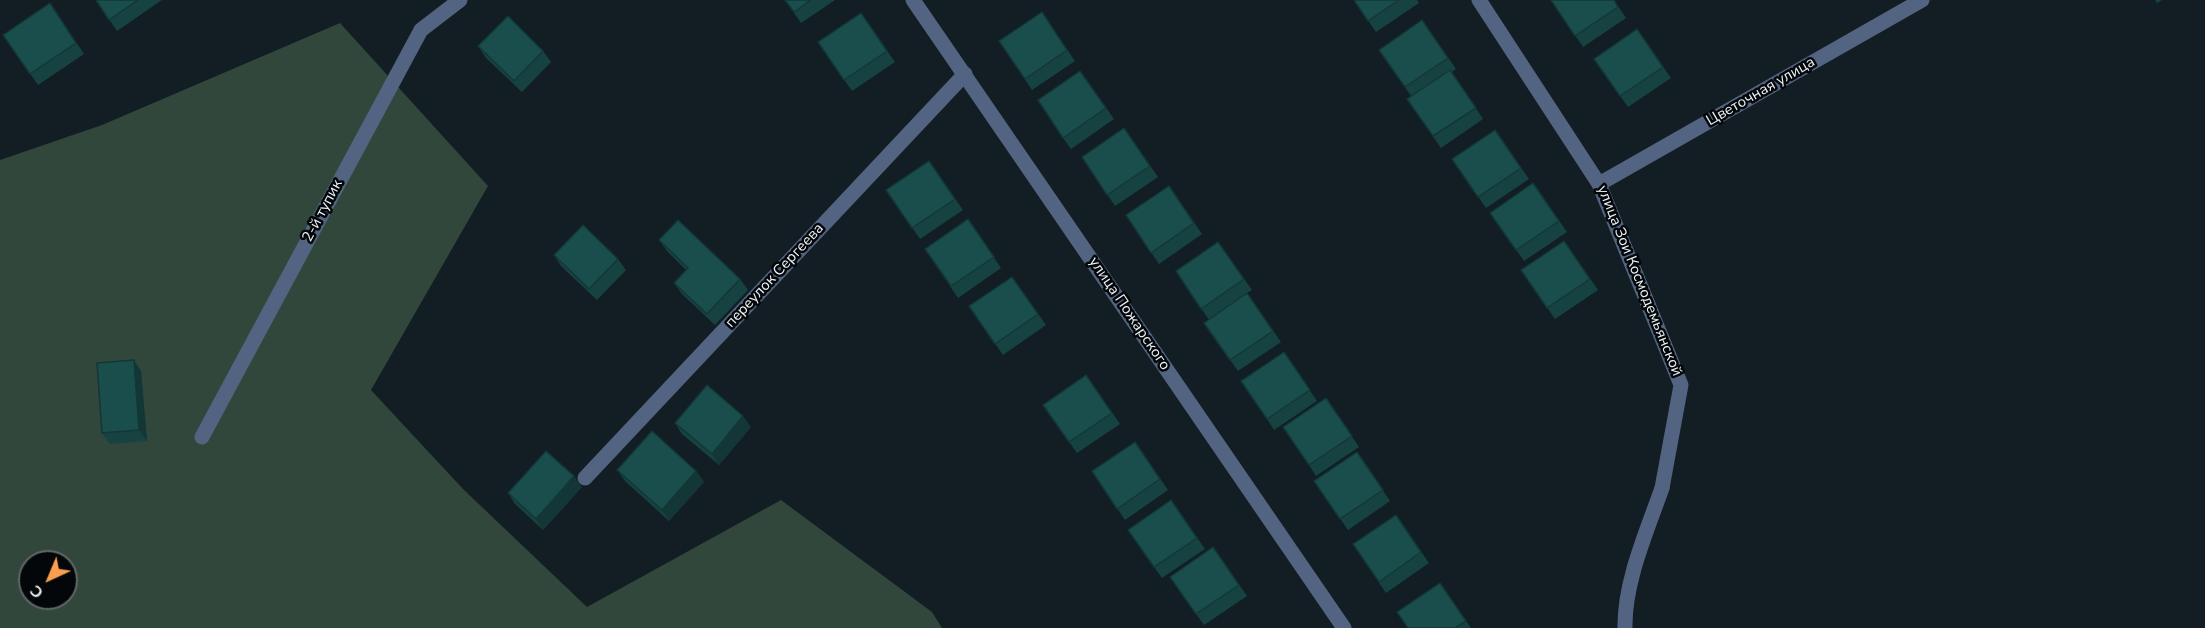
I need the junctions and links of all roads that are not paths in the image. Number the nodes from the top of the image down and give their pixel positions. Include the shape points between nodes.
1 (460, 0) edge
2 (913, 0) edge
3 (1479, 0) edge
4 (1922, 0) edge
5 (965, 74) junction
6 (1599, 184) junction
7 (202, 436) dead end
8 (585, 478) dead end
9 (1344, 628) edge
10 (1625, 628) edge

1 - 7 street, 2-й тупик via 421,30
2 - 5 street, улица Пожарского
3 - 6 street, улица Зои Космодемьянской
4 - 6 street, Цветочная улица
5 - 8 street, переулок Сергеева
5 - 9 street, улица Пожарского
6 - 10 street, улица Зои Космодемьянской via 1681,385 1662,488 1624,608

